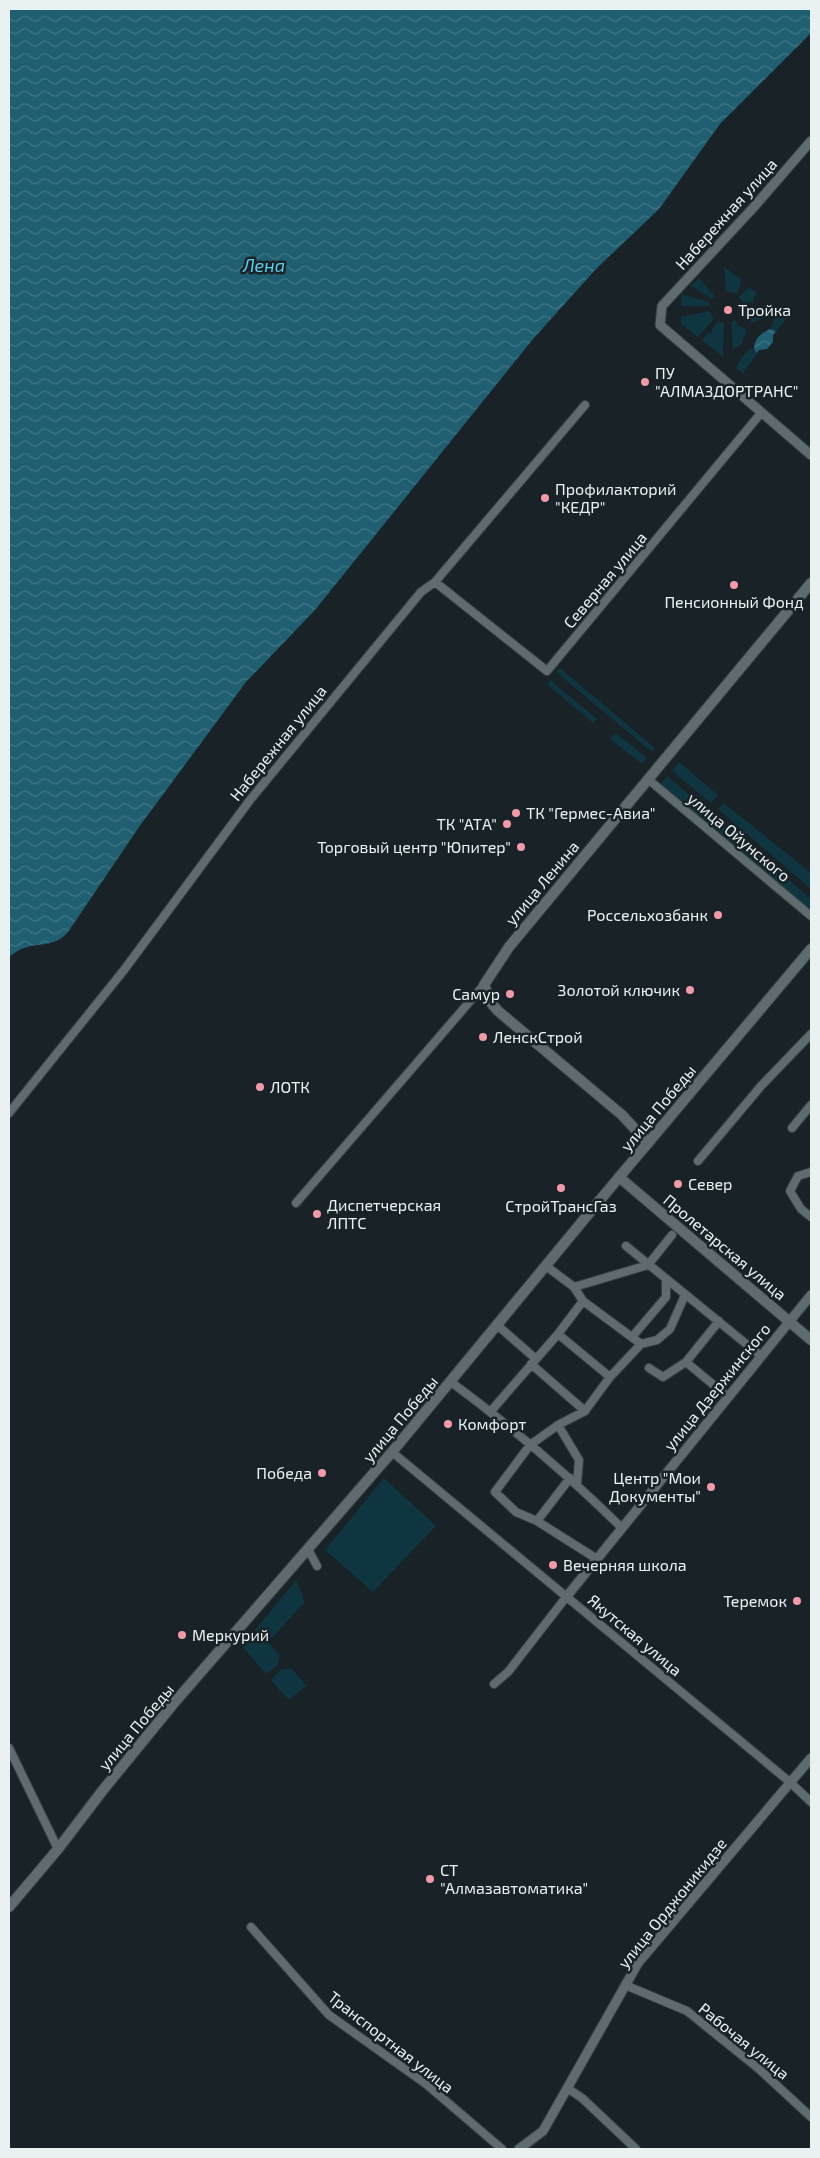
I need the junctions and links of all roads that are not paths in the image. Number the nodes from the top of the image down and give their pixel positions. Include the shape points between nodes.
1 (811, 140) edge
2 (585, 405) dead end
3 (761, 413) junction
4 (811, 455) edge
5 (436, 582) junction
6 (811, 583) edge
7 (649, 780) junction
8 (811, 916) edge
9 (811, 949) edge
10 (484, 985) junction
11 (811, 1034) edge
12 (811, 1106) edge
13 (9, 1113) edge
14 (792, 1128) dead end
15 (648, 1143) junction
16 (698, 1161) dead end
17 (811, 1172) edge
18 (619, 1177) junction
19 (296, 1203) dead end
20 (811, 1218) edge
21 (672, 1235) dead end
22 (626, 1246) dead end
23 (648, 1264) junction
24 (546, 1266) junction
25 (666, 1280) junction
26 (574, 1287) junction
27 (685, 1295) junction
28 (811, 1295) edge
29 (583, 1301) junction
30 (719, 1321) junction
31 (789, 1321) junction
32 (497, 1325) junction
33 (558, 1334) junction
34 (632, 1337) junction
35 (811, 1340) edge
36 (641, 1344) junction
37 (761, 1356) junction
38 (533, 1362) junction
39 (686, 1362) junction
40 (649, 1368) dead end
41 (610, 1377) junction
42 (451, 1382) junction
43 (728, 1397) junction
44 (491, 1411) junction
45 (585, 1411) junction
46 (558, 1425) junction
47 (530, 1445) junction
48 (392, 1452) junction
49 (570, 1478) junction
50 (577, 1484) junction
51 (538, 1521) junction
52 (622, 1528) junction
53 (308, 1550) junction
54 (597, 1559) junction
55 (317, 1566) dead end
56 (568, 1596) junction
57 (494, 1684) dead end
58 (9, 1748) edge
59 (811, 1758) edge
60 (792, 1783) junction
61 (811, 1802) edge
62 (58, 1849) junction
63 (9, 1907) edge
64 (251, 1927) dead end
65 (625, 1985) junction
66 (567, 2088) junction
67 (811, 2117) edge
68 (502, 2149) edge
69 (519, 2149) edge
70 (636, 2149) edge

1 - 3 street, Набережная улица via 662,306 659,316 660,325
2 - 5 street, Набережная улица
3 - 4 street
3 - 5 street, Северная улица via 547,671
5 - 13 street, Набережная улица via 421,592 310,725 106,993
6 - 7 main road, улица Ленина
7 - 8 street, улица Ойунского
7 - 10 main road, улица Ленина via 509,947
9 - 15 main road, улица Победы
10 - 15 main road via 498,1011 622,1115
10 - 19 street, улица Ленина
11 - 16 street via 761,1086
12 - 14 street
15 - 18 main road, улица Победы
17 - 20 street via 798,1176 790,1191 800,1209
18 - 24 main road, улица Победы
18 - 31 main road, Пролетарская улица
21 - 23 street
22 - 23 street
23 - 25 street
23 - 26 street
24 - 26 street
24 - 32 main road, улица Победы
25 - 27 street
25 - 34 street via 666,1297
26 - 29 street
27 - 30 street
27 - 36 street via 670,1329 657,1340
28 - 31 street, улица Дзержинского
29 - 33 street
29 - 34 street
30 - 37 street
30 - 39 street
31 - 35 main road, Пролетарская улица
31 - 37 street, улица Дзержинского
32 - 38 street
32 - 42 main road, улица Победы
33 - 38 street
33 - 41 street
34 - 36 street
36 - 41 street
37 - 43 street, улица Дзержинского
38 - 44 street
38 - 45 street
39 - 40 street via 664,1378
39 - 43 street
41 - 45 street
42 - 44 street
42 - 48 main road, улица Победы
43 - 52 street, улица Дзержинского
44 - 47 street
45 - 46 street
46 - 47 street
46 - 50 street via 579,1460
47 - 49 street
47 - 51 street via 495,1492 516,1512
48 - 53 main road, улица Победы
48 - 56 street, Якутская улица
49 - 50 street
49 - 51 street
50 - 52 street
51 - 54 street
52 - 54 street, улица Дзержинского
53 - 55 street
53 - 62 main road, улица Победы via 174,1703
54 - 56 street, улица Дзержинского
56 - 57 street, улица Дзержинского via 508,1672
56 - 60 street, Якутская улица
58 - 62 street
59 - 60 street, улица Орджоникидзе
60 - 61 street, Якутская улица
60 - 65 street, улица Орджоникидзе via 638,1963
62 - 63 main road, улица Победы
64 - 68 street, Транспортная улица via 329,2015 426,2084
65 - 66 street, улица Орджоникидзе
65 - 67 street, Рабочая улица via 687,2011 759,2068
66 - 69 street, улица Орджоникидзе via 543,2131
66 - 70 street

